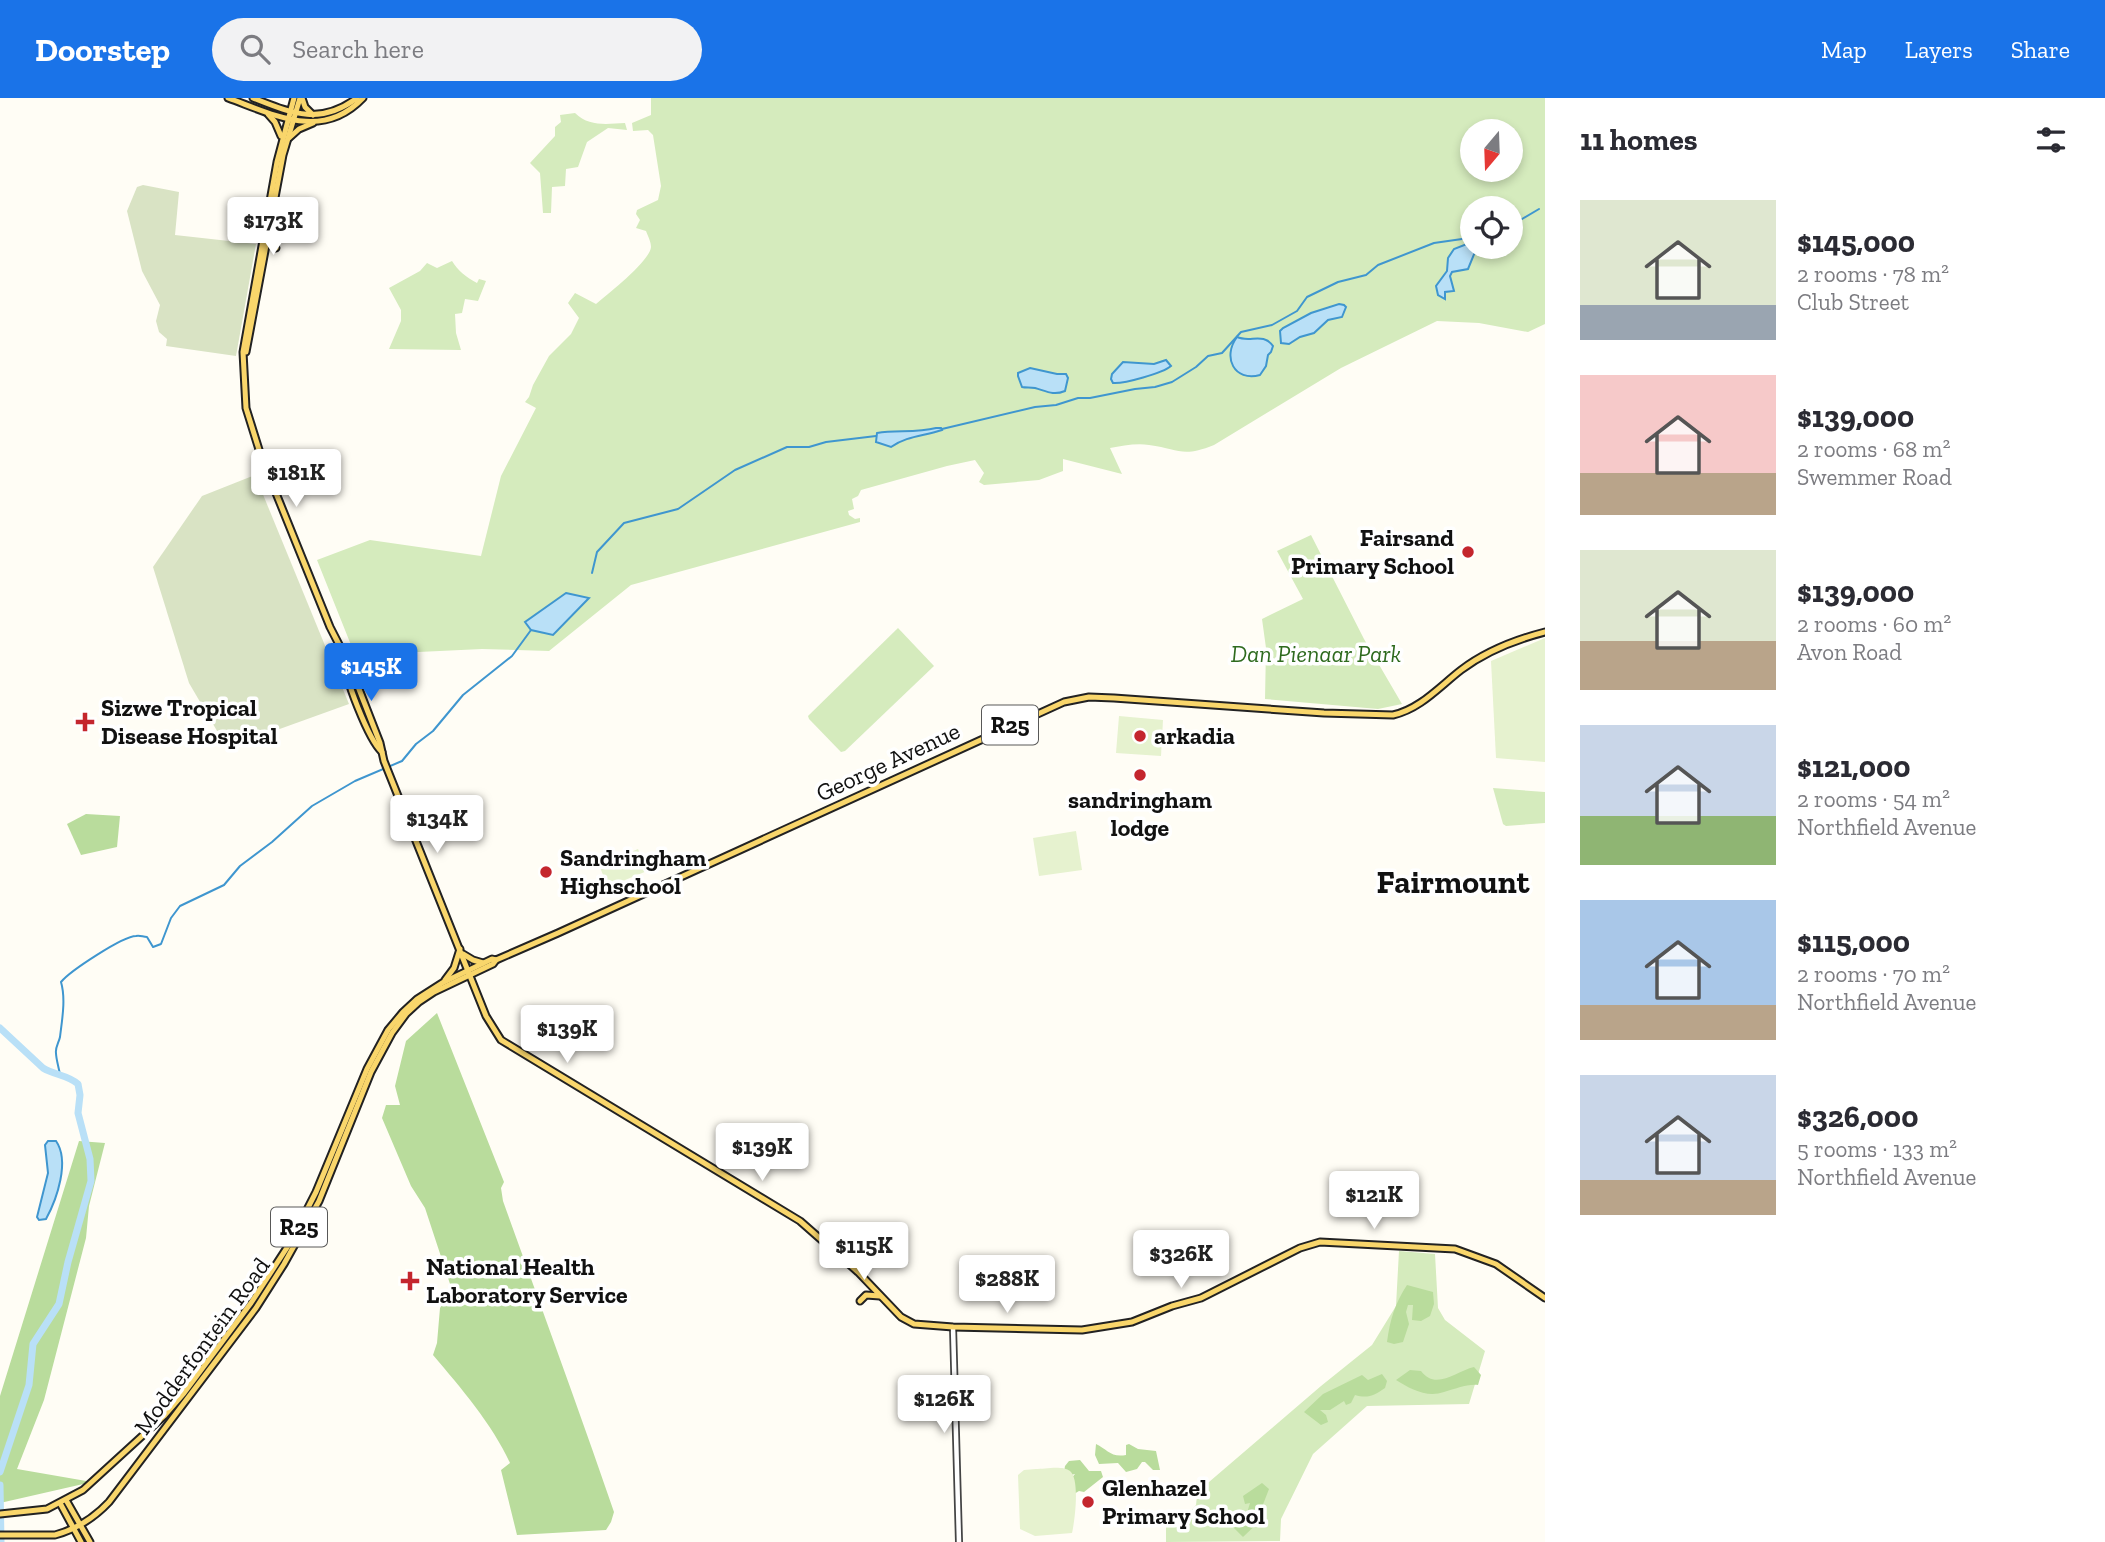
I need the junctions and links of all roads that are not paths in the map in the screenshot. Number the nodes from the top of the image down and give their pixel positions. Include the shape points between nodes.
1 (228, 98) edge
2 (253, 98) edge
3 (298, 98) edge
4 (363, 98) edge
5 (355, 102) edge
6 (276, 107) junction
7 (266, 112) junction
8 (313, 115) junction
9 (291, 116) junction
10 (316, 122) junction
11 (285, 138) junction
12 (269, 234) junction
13 (276, 248) dead end
14 (244, 358) junction
15 (1545, 632) edge
16 (460, 951) junction
17 (496, 960) junction
18 (484, 963) junction
19 (469, 973) junction
20 (442, 983) junction
21 (880, 1296) junction
22 (1545, 1298) edge
23 (860, 1301) dead end
24 (953, 1327) junction
25 (63, 1502) junction
26 (4, 1514) edge
27 (91, 1519) junction
28 (79, 1526) junction
29 (72, 1529) junction
30 (0, 1535) edge
31 (88, 1539) edge
32 (80, 1542) edge
33 (959, 1542) edge

1 - 7 main road
2 - 6 main road
3 - 6 main road
3 - 8 main road
3 - 9 main road
4 - 5 main road
5 - 8 main road
5 - 10 main road via 337,118
6 - 9 main road
7 - 9 main road
7 - 11 main road
8 - 9 main road
9 - 10 main road
9 - 11 main road
10 - 11 main road
11 - 12 main road
11 - 14 main road via 261,246
12 - 13 main road
12 - 14 main road
14 - 16 main road via 250,425 345,659 355,698 382,752
15 - 17 main road, George Avenue / R25 via 1484,655 1419,704 1393,715 1089,697 1064,702
16 - 18 main road
16 - 19 main road
16 - 20 main road
17 - 18 main road, George Avenue / R25
17 - 19 main road, George Avenue / R25
18 - 19 main road, George Avenue / R25
19 - 20 main road, Modderfontein Road / R25
19 - 21 main road via 501,1040 800,1221
19 - 27 main road, Modderfontein Road / R25 via 419,1002 392,1033 319,1201 274,1282 109,1502
20 - 25 main road, Modderfontein Road / R25 via 410,1005 381,1042 306,1215 251,1303 164,1416 83,1490
21 - 23 main road via 866,1295
21 - 24 main road via 910,1323
22 - 24 main road via 1496,1264 1455,1249 1320,1242 1201,1298 1132,1322 1082,1330
24 - 33 street
25 - 26 main road, Modderfontein Road / R25 via 47,1509
25 - 28 main road
25 - 29 main road
27 - 28 main road, Modderfontein Road / R25
27 - 31 main road
28 - 29 main road, Modderfontein Road / R25
28 - 31 main road
29 - 30 main road, Modderfontein Road / R25 via 55,1535
29 - 32 main road

